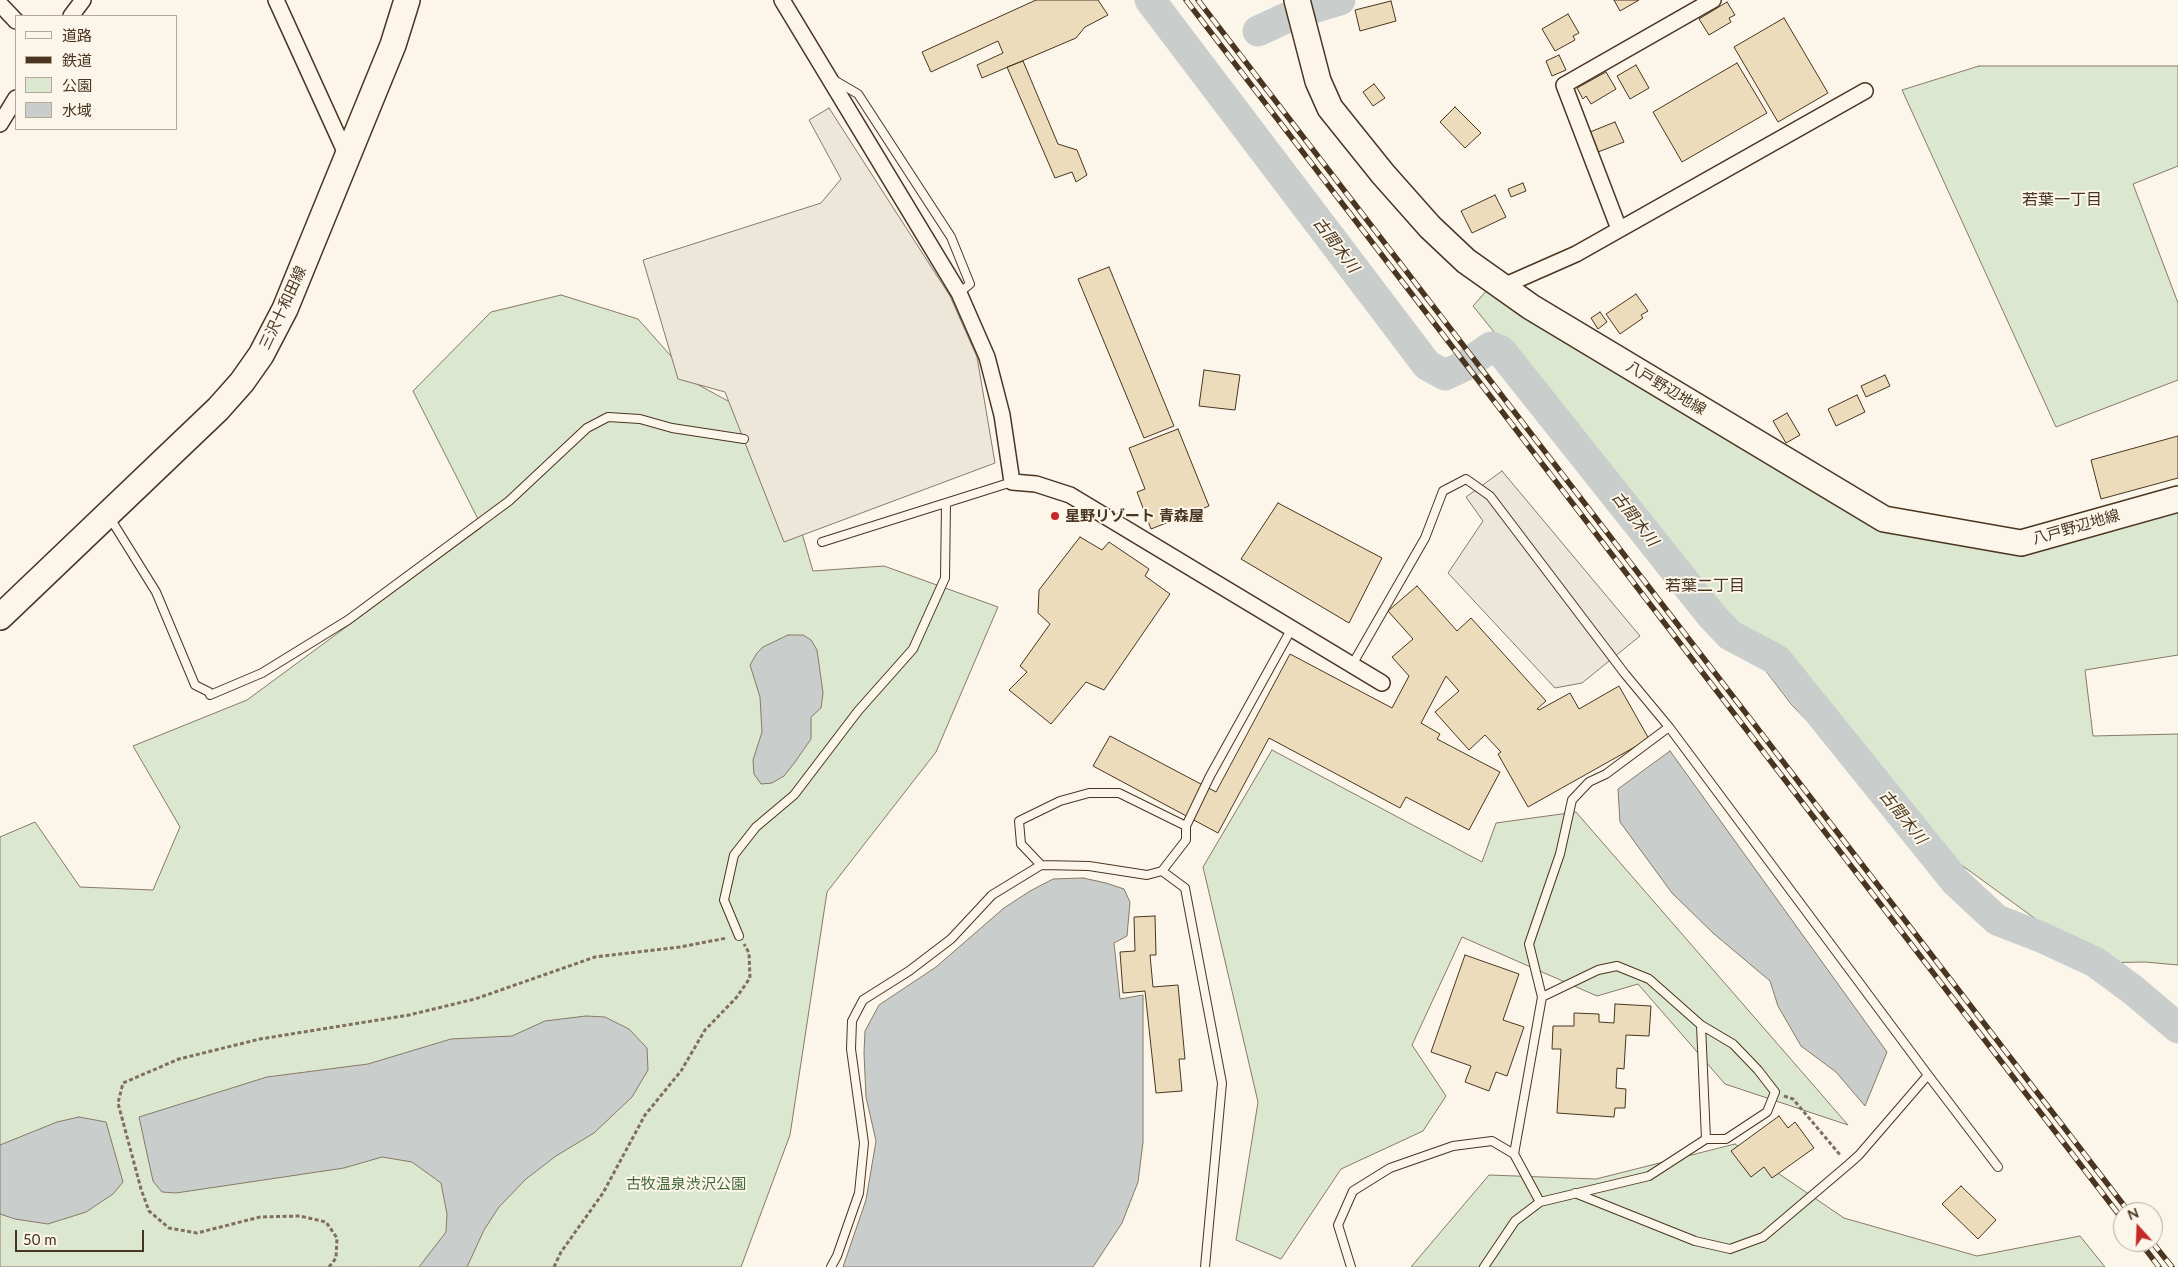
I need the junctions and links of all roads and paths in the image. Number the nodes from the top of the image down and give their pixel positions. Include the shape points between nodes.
1 (83, 0) edge
2 (276, 0) edge
3 (407, 0) edge
4 (782, 0) edge
5 (1297, 0) edge
6 (1713, 0) edge
7 (0, 4) edge
8 (72, 15) edge
9 (15, 20) edge
10 (828, 76) junction
11 (1865, 91) dead end
12 (15, 100) edge
13 (0, 124) edge
14 (347, 156) junction
15 (1620, 229) junction
16 (1501, 287) junction
17 (958, 293) junction
18 (744, 439) dead end
19 (1012, 482) junction
20 (2178, 499) edge
21 (946, 503) junction
22 (108, 514) junction
23 (822, 542) dead end
24 (0, 617) edge
25 (1292, 628) junction
26 (1352, 665) junction
27 (1382, 682) dead end
28 (1669, 727) junction
29 (1186, 826) junction
30 (1040, 865) junction
31 (1162, 871) junction
32 (739, 936) junction
33 (1542, 997) junction
34 (1701, 1025) junction
35 (1928, 1075) junction
36 (1774, 1092) junction
37 (1706, 1139) junction
38 (1514, 1154) junction
39 (1849, 1164) junction
40 (1998, 1167) dead end
41 (1575, 1193) junction
42 (1540, 1202) junction
43 (328, 1267) edge
44 (554, 1267) edge
45 (831, 1267) edge
46 (1205, 1267) edge
47 (1351, 1267) edge
48 (1484, 1267) edge

1 - 8 street
2 - 14 street
3 - 14 main road, 三沢十和田線 via 393,45
4 - 10 street
5 - 16 main road, 八戸野辺地線 via 1318,81 1330,108 1430,227 1466,261
6 - 15 street via 1564,85
7 - 9 street
10 - 17 street
10 - 17 lane via 858,94 951,237 970,284
11 - 15 street
12 - 13 street
14 - 22 main road, 三沢十和田線 via 285,309 261,355 218,409
15 - 16 street via 1576,254
16 - 20 main road, 八戸野辺地線 via 1884,519 2020,543
17 - 19 street via 987,357 1002,415
18 - 22 lane via 672,428 640,419 608,417 587,428 509,501 348,620 262,673 210,695 195,685 156,592
19 - 21 lane
19 - 25 street via 1036,484 1070,495
21 - 23 lane
21 - 32 lane via 944,578 914,649 858,711 794,795 756,826 734,855 724,900
22 - 24 main road, 三沢十和田線
25 - 26 street
25 - 29 lane
26 - 27 street
26 - 28 lane via 1425,538 1443,491 1466,479 1490,496
28 - 33 lane via 1606,774 1589,782 1572,800 1560,854 1529,944
28 - 35 lane
29 - 30 lane via 1119,794 1089,793 1060,801 1019,821 1021,844
29 - 31 lane via 1186,840
30 - 31 lane via 1090,866 1147,875
30 - 45 lane via 992,894 951,939 863,1000 852,1021 851,1048 864,1144 859,1193
31 - 46 lane via 1184,888 1222,1083
32 - 43 path via 594,957 475,999 409,1015 260,1039 178,1059 123,1083 118,1103 149,1211 169,1228 197,1233 260,1217 300,1216 326,1222 337,1238 336,1258
32 - 44 path via 749,953 750,978 736,998 705,1030 681,1071 645,1115 603,1193
33 - 34 lane via 1598,970 1617,966 1649,979
33 - 38 lane
34 - 36 lane via 1732,1044
34 - 37 lane
35 - 39 lane
35 - 40 lane
36 - 37 lane via 1767,1112 1726,1138
36 - 39 path via 1793,1099
37 - 41 lane via 1649,1176
38 - 42 lane
38 - 47 lane via 1492,1141 1453,1146 1390,1168 1353,1190 1338,1225
39 - 41 lane via 1763,1237 1730,1250 1695,1241
41 - 42 lane
42 - 48 lane via 1515,1222

